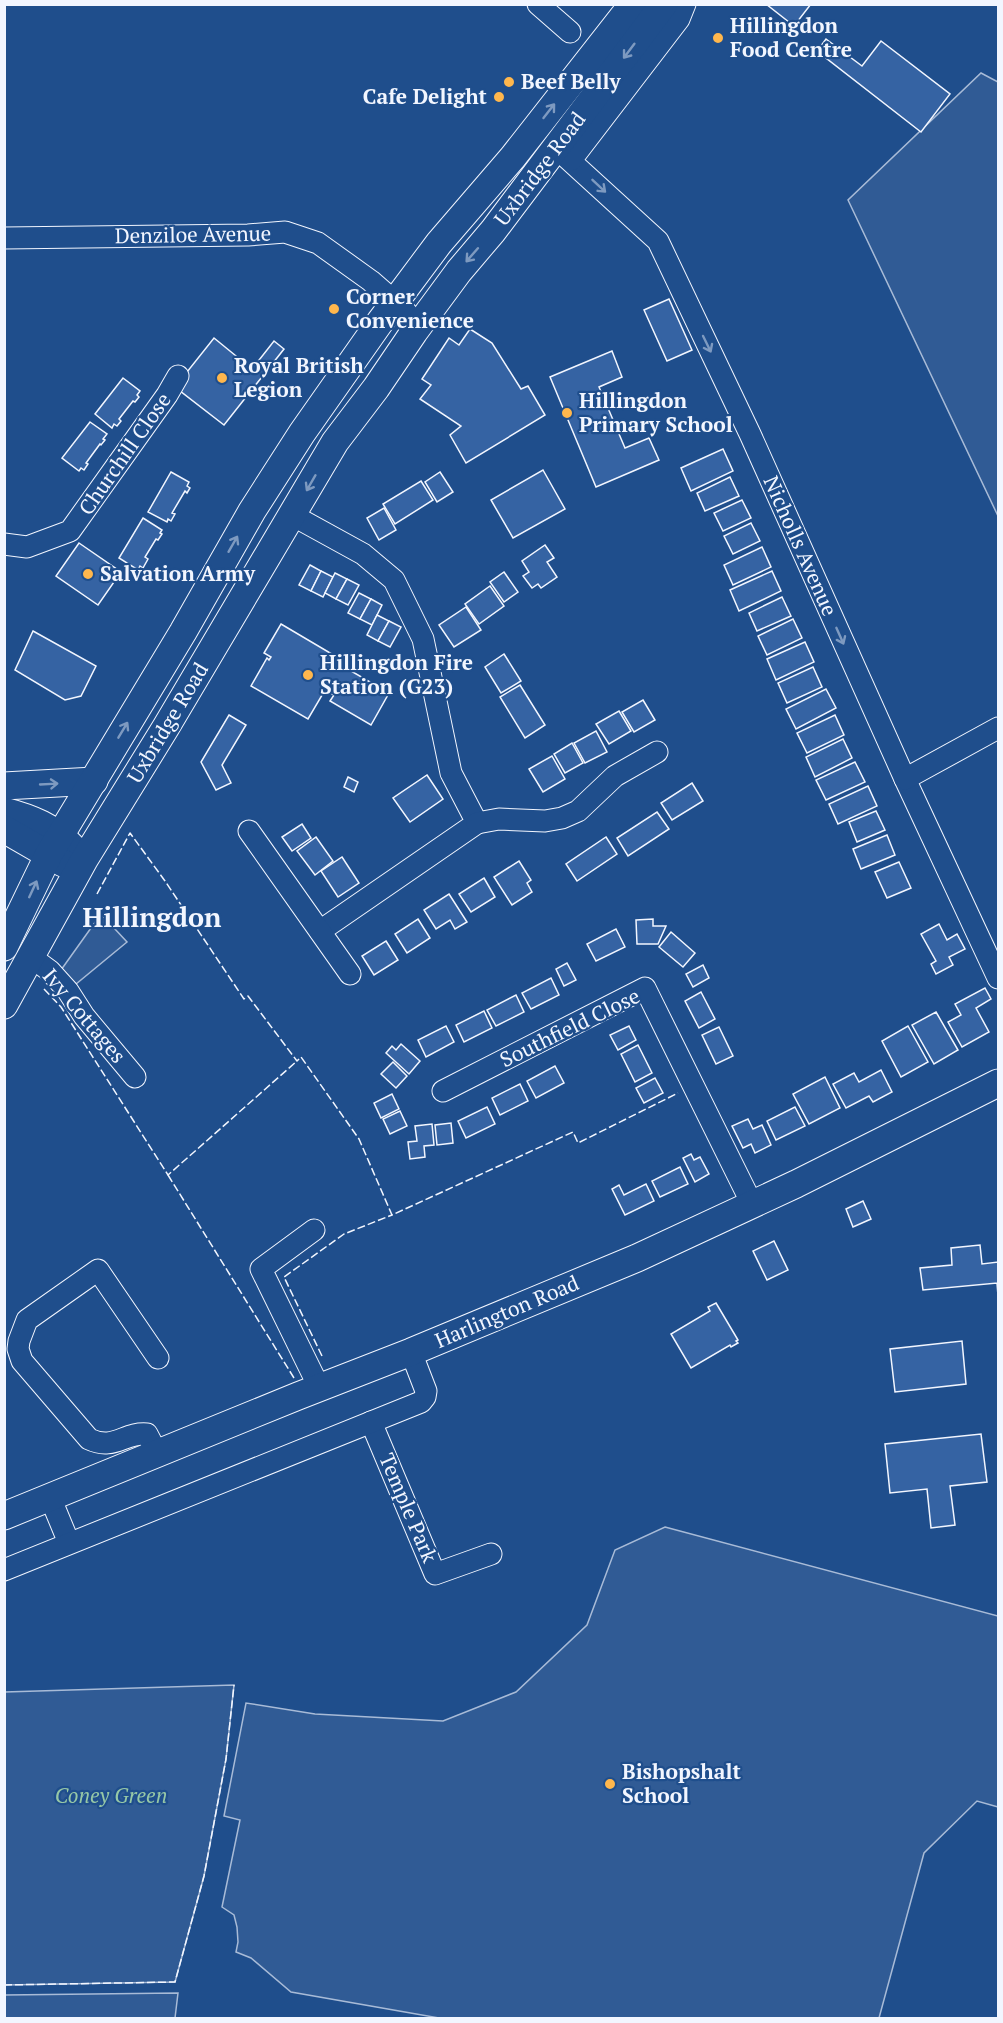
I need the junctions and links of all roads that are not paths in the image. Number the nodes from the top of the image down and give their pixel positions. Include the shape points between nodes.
1 (538, 4) edge
2 (633, 4) edge
3 (664, 4) edge
4 (685, 4) edge
5 (570, 32) dead end
6 (563, 154) junction
7 (4, 238) edge
8 (395, 302) junction
9 (414, 332) junction
10 (178, 376) dead end
11 (302, 433) junction
12 (334, 442) junction
13 (292, 515) junction
14 (4, 544) edge
15 (999, 728) edge
16 (657, 752) dead end
17 (905, 779) junction
18 (94, 781) junction
19 (4, 786) edge
20 (4, 810) edge
21 (477, 823) junction
22 (4, 829) edge
23 (249, 831) dead end
24 (55, 844) junction
25 (81, 866) junction
26 (320, 931) junction
27 (4, 947) edge
28 (31, 957) junction
29 (350, 974) dead end
30 (999, 978) edge
31 (4, 1005) edge
32 (135, 1077) dead end
33 (999, 1083) edge
34 (443, 1091) dead end
35 (752, 1204) junction
36 (314, 1230) dead end
37 (411, 1352) junction
38 (158, 1358) dead end
39 (319, 1387) junction
40 (371, 1422) junction
41 (157, 1453) junction
42 (50, 1497) junction
43 (4, 1516) edge
44 (69, 1543) junction
45 (491, 1554) dead end
46 (4, 1570) edge

1 - 5 street
8 -> 2 main road, Uxbridge Road
3 -> 6 main road, Uxbridge Road
4 - 6 street via 679,19
6 -> 9 main road, Uxbridge Road via 459,271
6 -> 17 street, Nicholls Avenue via 658,242 755,445
7 - 8 street, Denziloe Avenue via 285,232 318,243
8 - 9 street via 407,313
8 - 11 main road, Uxbridge Road
9 - 12 main road, Uxbridge Road
10 - 14 street, Churchill Close via 70,531 27,547
11 - 12 street via 315,442
18 -> 11 main road, Uxbridge Road
12 -> 13 main road, Uxbridge Road
13 - 21 street via 363,554 394,580 423,639 451,773
13 - 25 main road, Uxbridge Road
15 - 17 street
16 - 21 street via 615,776 578,811 562,818
17 - 30 street, Nicholls Avenue
19 -> 18 main road
18 - 24 main road, Uxbridge Road
20 - 24 main road via 32,819
21 - 26 street
22 - 24 main road
23 - 26 street
24 - 25 main road
27 -> 24 main road, Uxbridge Road
25 - 28 main road, Uxbridge Road
26 - 29 street
28 - 31 main road, Uxbridge Road
28 - 32 street, Ivy Cottages via 68,991
33 - 35 main road, Harlington Road
34 - 35 street, Southfield Close via 645,988
35 - 37 main road, Harlington Road via 638,1258
36 - 39 street via 261,1269
37 - 39 main road, Harlington Road
37 - 40 street via 425,1397
38 - 41 street via 98,1270 27,1320 19,1341 22,1361 89,1439 105,1444 147,1434
39 - 41 main road, Harlington Road
40 - 44 street
40 - 45 street, Temple Park via 435,1574
41 - 42 main road, Harlington Road
42 - 43 main road, Harlington Road
42 - 44 street
44 - 46 street

